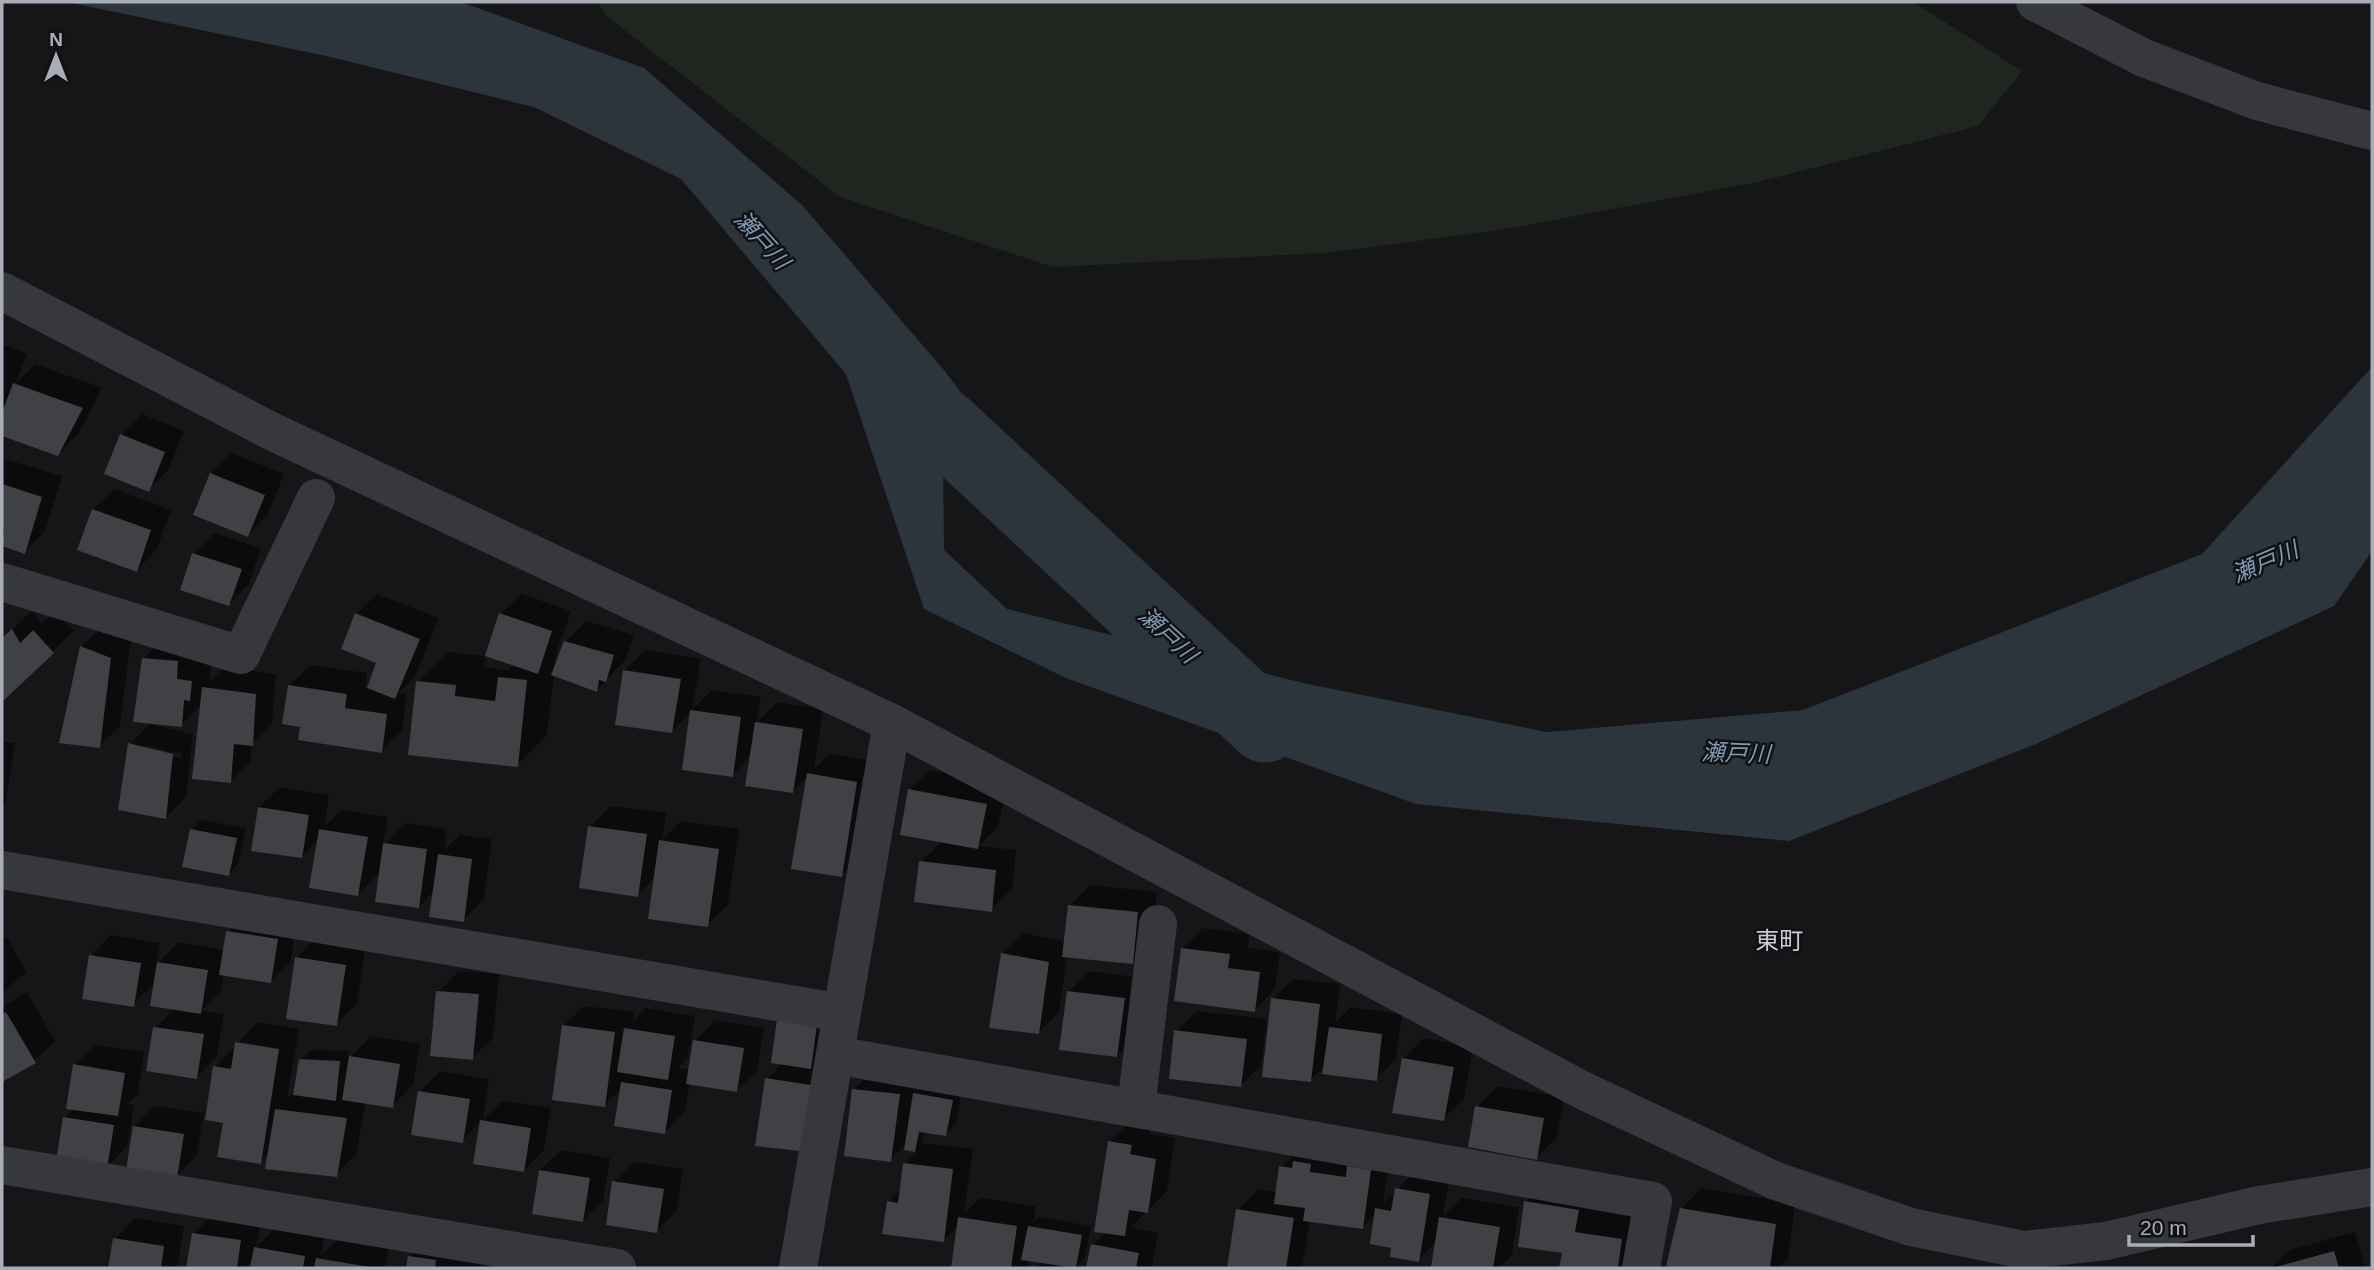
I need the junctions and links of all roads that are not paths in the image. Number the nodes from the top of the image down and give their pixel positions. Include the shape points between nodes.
1 (2035, 2) edge
2 (2372, 131) edge
3 (2, 291) edge
4 (316, 498) dead end
5 (2, 582) edge
6 (892, 723) junction
7 (2, 870) edge
8 (1158, 924) dead end
9 (842, 1013) junction
10 (835, 1055) junction
11 (1136, 1108) junction
12 (2, 1165) edge
13 (2372, 1187) edge
14 (2012, 1257) edge
15 (617, 1268) edge
16 (798, 1268) edge
17 (1641, 1268) edge

1 - 2 street via 2144,58 2257,101
3 - 6 street via 271,431
4 - 5 street via 241,656
6 - 9 street
6 - 14 street via 1596,1097 1776,1181
7 - 9 street
8 - 11 street
9 - 10 street
10 - 11 street
10 - 16 street
11 - 17 street via 1653,1201
12 - 15 street
13 - 14 street via 2259,1205 2106,1241 2024,1250

